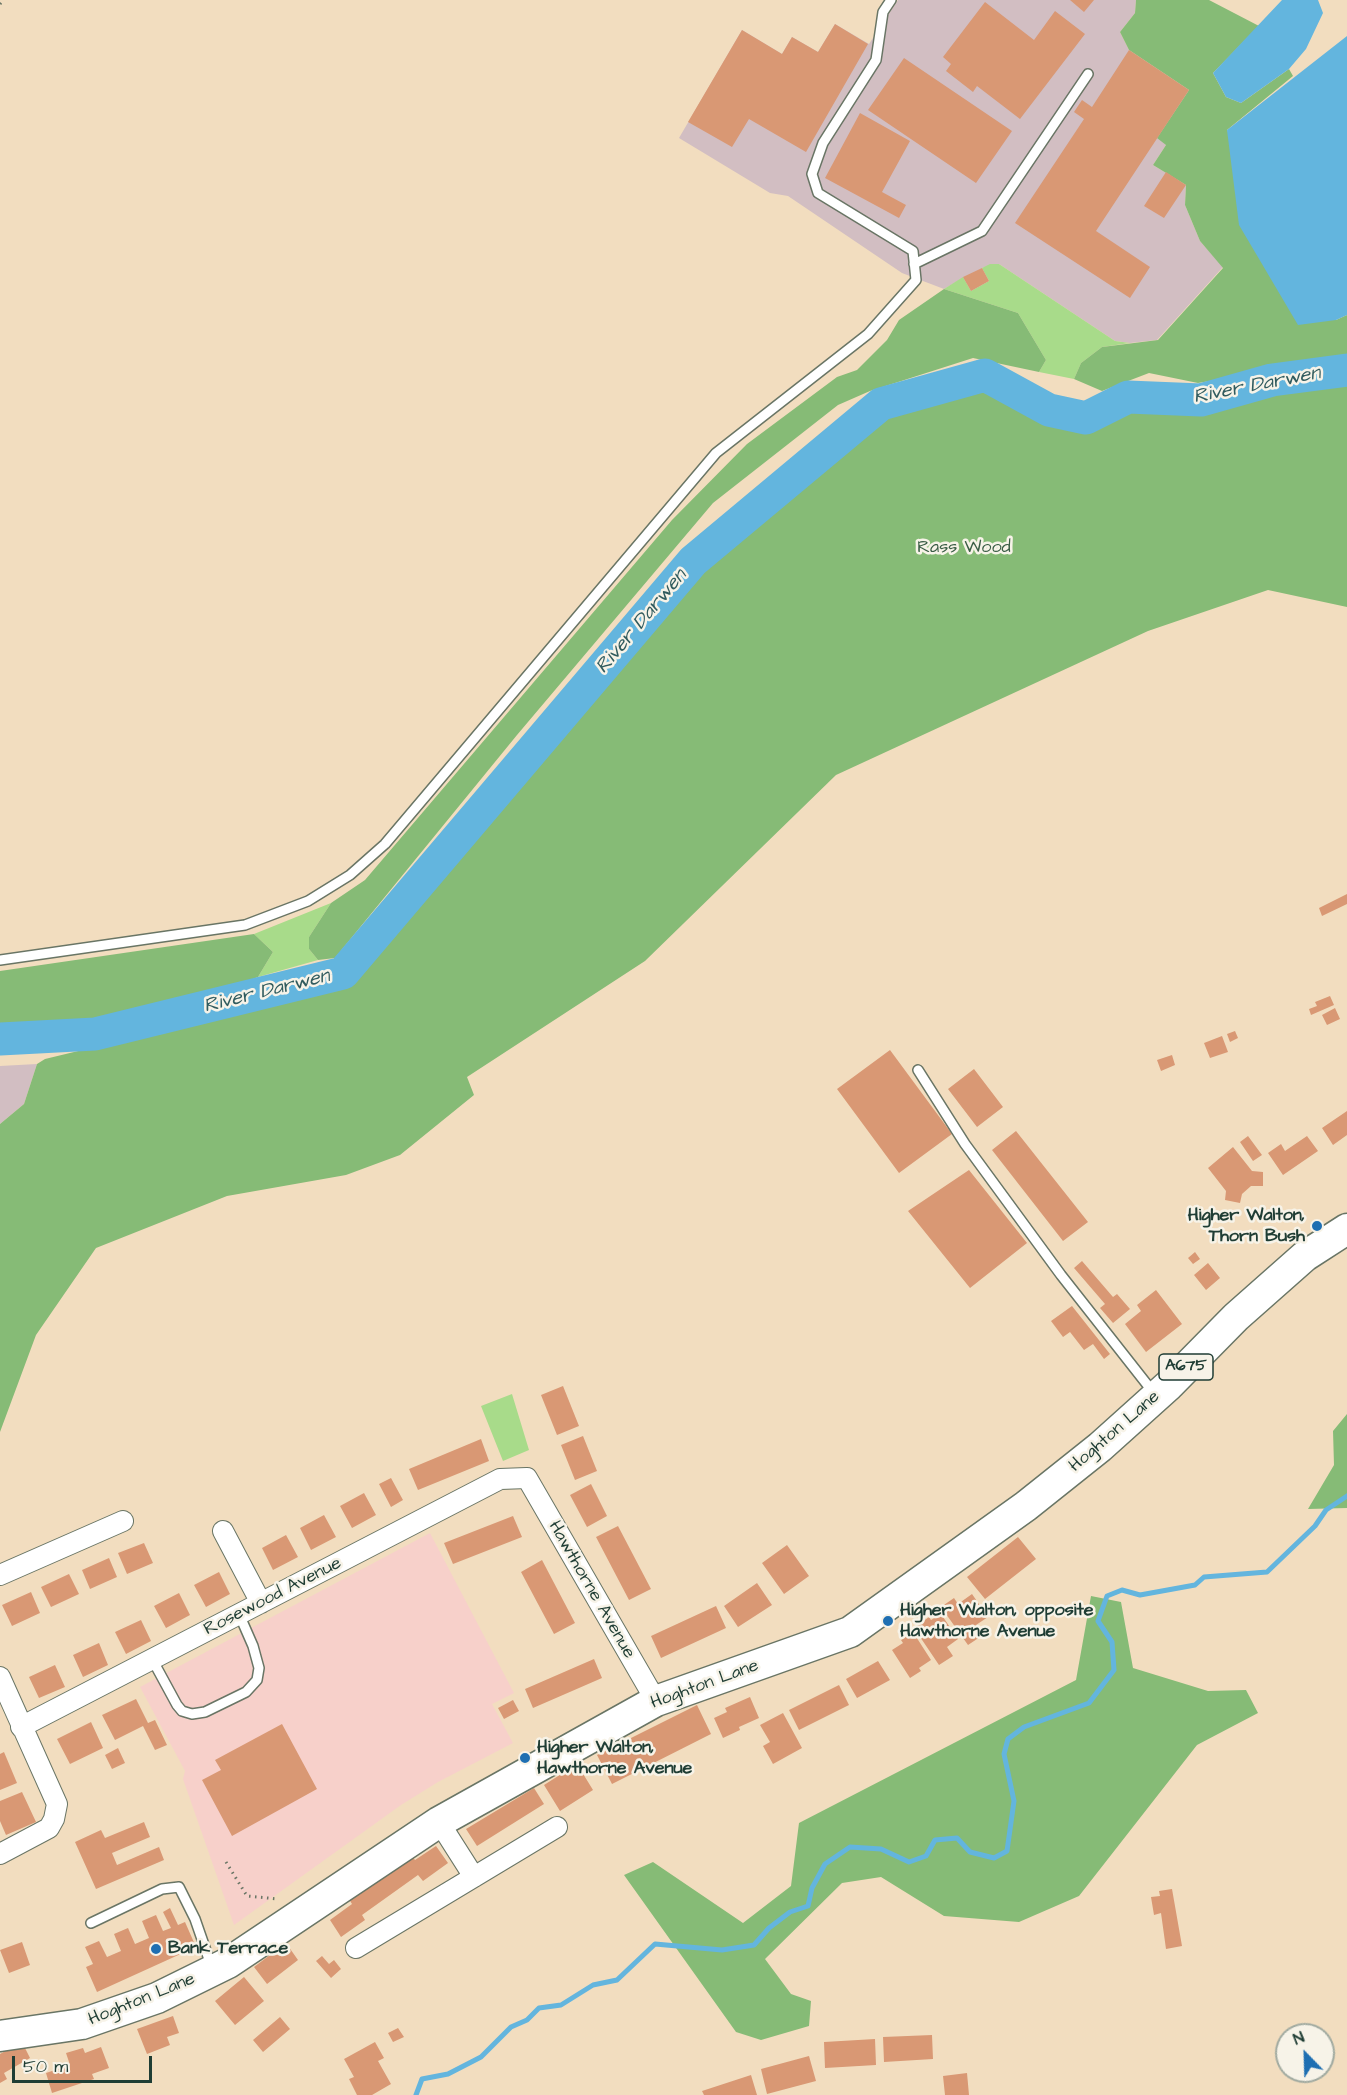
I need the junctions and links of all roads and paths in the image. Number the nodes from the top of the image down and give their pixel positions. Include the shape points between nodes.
1 (3, 0) edge
2 (891, 0) edge
3 (0, 4) edge
4 (1088, 74) dead end
5 (914, 264) junction
6 (0, 960) edge
7 (918, 1070) dead end
8 (1347, 1229) edge
9 (1156, 1396) junction
10 (527, 1478) joint
11 (123, 1521) dead end
12 (223, 1531) dead end
13 (0, 1575) edge
14 (261, 1603) junction
15 (239, 1614) junction
16 (152, 1659) junction
17 (0, 1677) edge
18 (656, 1701) junction
19 (21, 1727) junction
20 (439, 1822) junction
21 (557, 1827) dead end
22 (0, 1854) edge
23 (226, 1862) dead end
24 (474, 1877) junction
25 (310, 1908) junction
26 (91, 1923) dead end
27 (357, 1948) dead end
28 (213, 1970) junction
29 (0, 2036) edge

1 - 3 path
2 - 5 lane via 883,12 876,60 823,143 812,174 818,193 913,251
4 - 5 lane via 982,231
5 - 6 lane via 916,280 868,334 716,453 385,844 350,875 308,901 245,925
7 - 9 lane via 965,1143 1061,1275
8 - 9 main road, Hoghton Lane / A675 via 1305,1256
9 - 18 main road, Hoghton Lane / A675 via 1101,1447 1026,1506 850,1632
10 - 14 street, Rosewood Avenue via 500,1479
10 - 18 street, Hawthorne Avenue
11 - 13 street
12 - 14 street
14 - 15 street, Rosewood Avenue
15 - 16 street, Rosewood Avenue
15 - 16 lane via 259,1668 257,1680 246,1692 205,1712 182,1711
16 - 19 street, Rosewood Avenue
17 - 19 street
18 - 20 main road, Hoghton Lane / A675
19 - 22 street via 57,1804 49,1828
20 - 24 street
20 - 25 main road, Hoghton Lane / A675
21 - 24 street
23 - 25 path via 247,1896 304,1901
24 - 27 street
25 - 28 main road, Hoghton Lane / A675
26 - 28 lane via 162,1889 179,1887
28 - 29 main road, Hoghton Lane / A675 via 157,1998 82,2024

